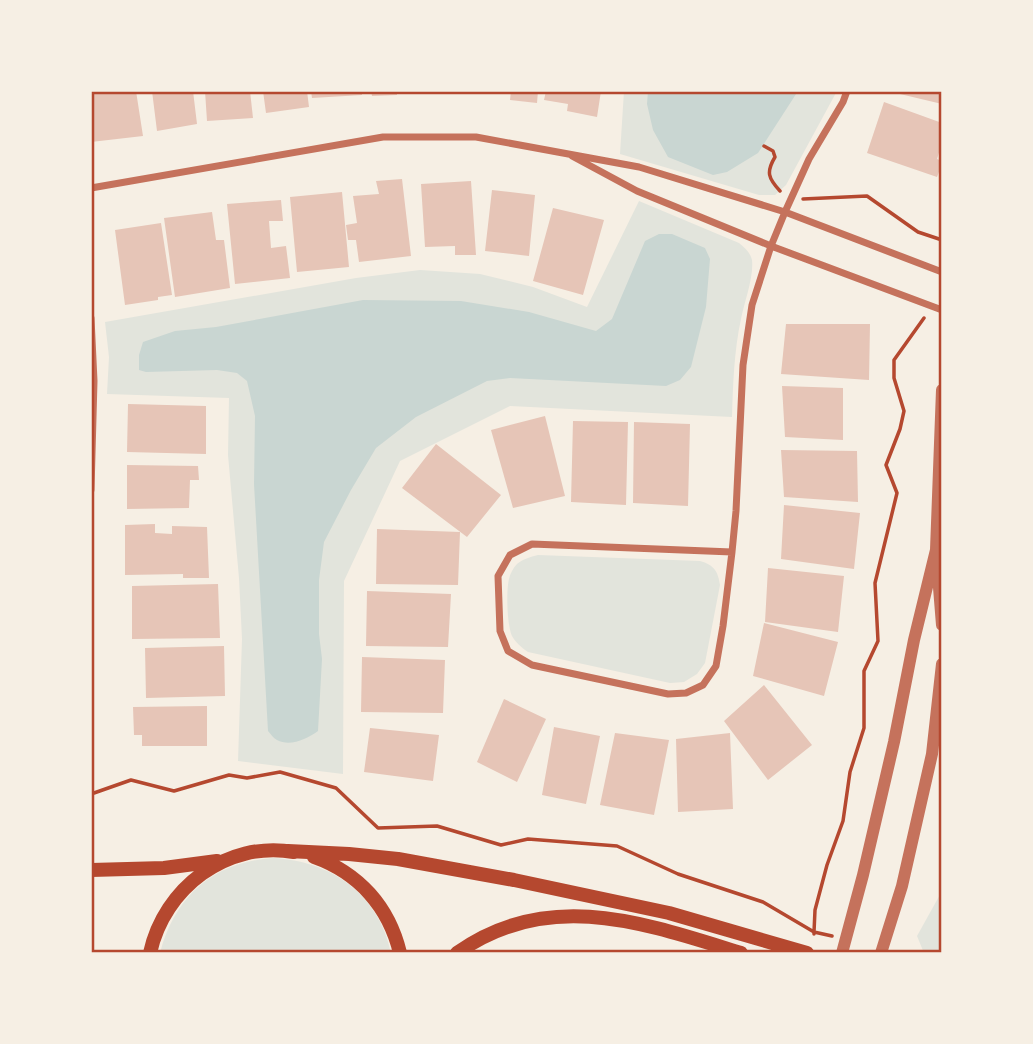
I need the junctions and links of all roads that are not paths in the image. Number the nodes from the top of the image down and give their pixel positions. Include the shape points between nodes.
1 (847, 91) edge
2 (565, 153) junction
3 (91, 188) edge
4 (785, 212) junction
5 (771, 246) junction
6 (942, 272) edge
7 (942, 310) edge
8 (91, 318) edge
9 (942, 390) edge
10 (91, 490) edge
11 (936, 550) junction
12 (732, 552) junction
13 (942, 625) edge
14 (942, 664) edge
15 (288, 851) junction
16 (225, 860) junction
17 (91, 870) edge
18 (150, 953) edge
19 (400, 953) edge
20 (457, 953) edge
21 (740, 953) edge
22 (807, 953) edge
23 (842, 953) edge
24 (881, 953) edge

1 - 4 street
2 - 3 street via 476,137 383,137
2 - 4 street via 639,167
2 - 5 street via 637,191
4 - 5 street
4 - 6 street
5 - 7 street
5 - 12 street via 752,304 743,365
8 - 10 street
9 - 11 street
11 - 13 street
11 - 23 street
12 - 12 street via 532,544 510,555 498,576 500,631 508,651 532,665 668,694 686,693 704,685 716,666
14 - 24 street via 932,754 902,886
15 - 16 main road via 267,850
15 - 19 main road via 326,861 357,880 381,907
15 - 22 main road via 398,859 513,880 691,919
16 - 17 main road
16 - 18 main road via 206,870 173,900
20 - 21 main road via 516,923 566,915 639,924

